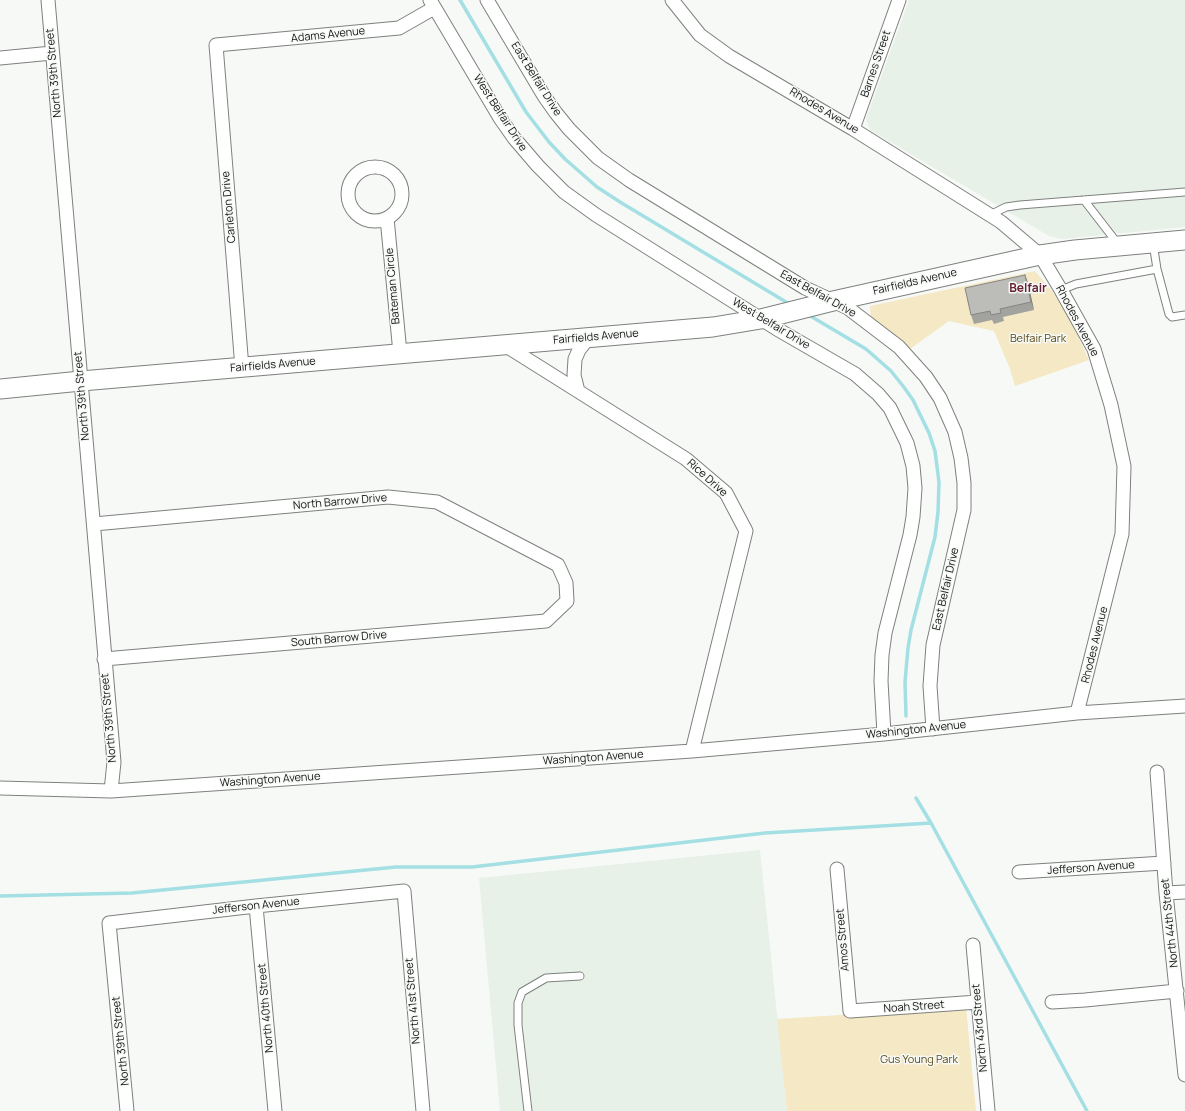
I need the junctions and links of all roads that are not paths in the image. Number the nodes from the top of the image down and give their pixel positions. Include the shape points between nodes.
1 (48, 0) edge
2 (487, 0) edge
3 (672, 0) edge
4 (899, 0) edge
5 (432, 4) edge
6 (216, 45) joint
7 (52, 53) junction
8 (0, 58) edge
9 (854, 129) junction
10 (1185, 192) edge
11 (1084, 200) junction
12 (990, 215) junction
13 (387, 218) junction
14 (1185, 240) edge
15 (1152, 242) junction
16 (1119, 245) junction
17 (1040, 255) junction
18 (1157, 269) junction
19 (1061, 290) junction
20 (825, 302) junction
21 (1185, 315) edge
22 (767, 317) junction
23 (589, 337) junction
24 (503, 344) junction
25 (400, 353) junction
26 (242, 368) junction
27 (81, 381) junction
28 (0, 389) edge
29 (578, 391) junction
30 (94, 524) junction
31 (567, 601) joint
32 (104, 659) junction
33 (1185, 706) edge
34 (1078, 713) junction
35 (933, 729) junction
36 (884, 734) junction
37 (692, 751) junction
38 (1157, 772) dead end
39 (0, 788) edge
40 (111, 791) junction
41 (1164, 863) junction
42 (837, 869) dead end
43 (1019, 872) dead end
44 (404, 891) joint
45 (1185, 892) edge
46 (1166, 893) junction
47 (256, 906) junction
48 (109, 923) joint
49 (973, 945) dead end
50 (580, 976) dead end
51 (1177, 991) junction
52 (978, 1002) junction
53 (1052, 1002) dead end
54 (850, 1011) joint
55 (1185, 1075) edge
56 (128, 1111) edge
57 (275, 1111) edge
58 (423, 1111) edge
59 (528, 1111) edge
60 (988, 1111) edge

1 - 7 street, North 39th Street
2 - 20 street, East Belfair Drive via 544,96 577,138 598,158
3 - 9 street, Rhodes Avenue via 700,35 729,56
4 - 9 street, Barnes Street
5 - 6 street, Adams Avenue via 399,28
5 - 22 street, West Belfair Drive via 504,123 528,156 550,179 596,215
6 - 26 street, Carleton Drive
7 - 8 street
7 - 27 street, North 39th Street
9 - 12 street, Rhodes Avenue
10 - 11 lane
11 - 12 lane via 1006,207
11 - 16 lane
12 - 17 street, Rhodes Avenue via 1002,222
13 - 13 street via 400,204 401,186 397,178 382,168 364,169 351,181 348,189 350,207 356,214 372,222
13 - 25 street, Bateman Circle
14 - 15 street, Fairfields Avenue
15 - 16 street, Fairfields Avenue
15 - 18 lane
16 - 17 street, Fairfields Avenue
17 - 19 street, Rhodes Avenue
17 - 20 street, Fairfields Avenue
18 - 19 lane via 1076,284
18 - 21 lane via 1169,314
19 - 34 street, Rhodes Avenue via 1094,349 1111,405 1124,466 1122,534
20 - 22 street, Fairfields Avenue
20 - 35 street, East Belfair Drive via 848,308 899,347 933,387 946,409 955,432 964,483 964,510 937,625 931,665
22 - 23 street, Fairfields Avenue via 713,327
22 - 36 street, West Belfair Drive via 867,384 890,408 907,443 913,466 914,502 910,535 884,640 881,682
23 - 24 street, Fairfields Avenue
23 - 29 street via 575,359 574,375
24 - 25 street, Fairfields Avenue
24 - 29 street, Rice Drive
25 - 26 street, Fairfields Avenue
26 - 27 street, Fairfields Avenue
27 - 28 street, Fairfields Avenue
27 - 30 street, North 39th Street
29 - 37 street, Rice Drive via 686,459 726,493 746,531
30 - 31 street, North Barrow Drive via 388,497 437,502 558,565 566,584
30 - 32 street, North 39th Street
31 - 32 street, South Barrow Drive via 546,621
32 - 40 street, North 39th Street via 114,762
33 - 34 street, Washington Avenue
34 - 35 street, Washington Avenue
35 - 36 street, Washington Avenue
36 - 37 street, Washington Avenue
37 - 40 street, Washington Avenue
38 - 41 street, North 44th Street
39 - 40 street, Washington Avenue
41 - 43 street, Jefferson Avenue
41 - 46 street, North 44th Street
42 - 54 street, Amos Street
44 - 47 street, Jefferson Avenue
44 - 58 street, North 41st Street
45 - 46 street
46 - 51 street, North 44th Street
47 - 48 street, Jefferson Avenue
47 - 57 street, North 40th Street
48 - 56 street, North 39th Street
49 - 52 street, North 43rd Street
50 - 59 lane via 546,978 522,992 518,1003 518,1024
51 - 53 street
51 - 55 street, North 44th Street
52 - 54 street, Noah Street
52 - 60 street, North 43rd Street

